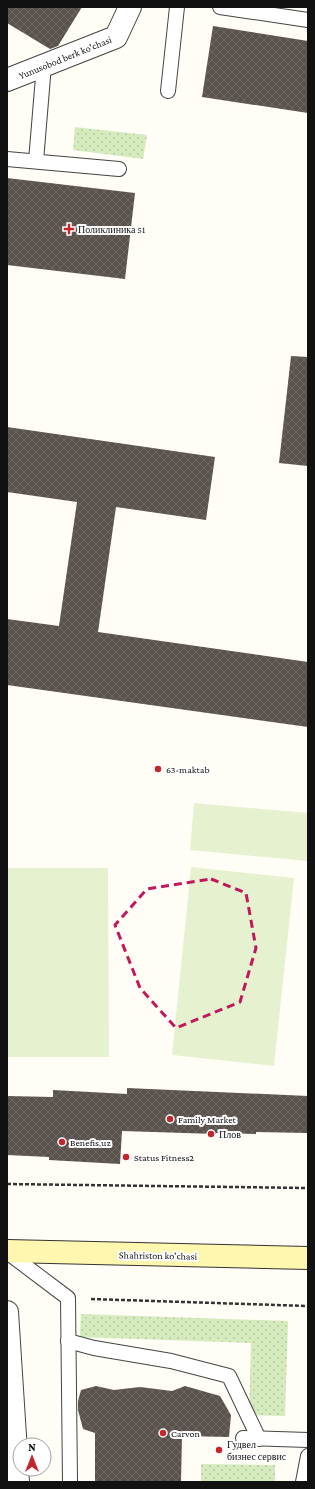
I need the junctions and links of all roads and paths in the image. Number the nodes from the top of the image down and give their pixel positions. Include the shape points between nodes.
1 (130, 7) edge
2 (177, 7) edge
3 (220, 7) edge
4 (308, 20) edge
5 (44, 65) junction
6 (7, 80) edge
7 (168, 91) dead end
8 (7, 159) edge
9 (36, 161) junction
10 (119, 169) dead end
11 (7, 1184) edge
12 (308, 1188) edge
13 (7, 1252) edge
14 (308, 1258) edge
15 (68, 1298) junction
16 (308, 1306) edge
17 (7, 1312) edge
18 (68, 1341) junction
19 (243, 1438) dead end
20 (259, 1439) junction
21 (308, 1440) edge
22 (308, 1456) edge
23 (18, 1482) edge
24 (70, 1482) edge
25 (303, 1482) edge

1 - 5 street, Yunusobod berk ko'chasi via 116,37
2 - 7 lane
3 - 4 lane
5 - 6 street, Yunusobod berk ko'chasi
5 - 9 lane
8 - 9 lane
9 - 10 lane
11 - 12 path
13 - 14 main road, Shahriston ko'chasi
13 - 15 lane
15 - 16 path
15 - 18 lane
17 - 23 street
18 - 20 lane via 171,1361 229,1376
18 - 24 lane via 74,1443
19 - 20 lane
20 - 21 lane
22 - 25 lane

